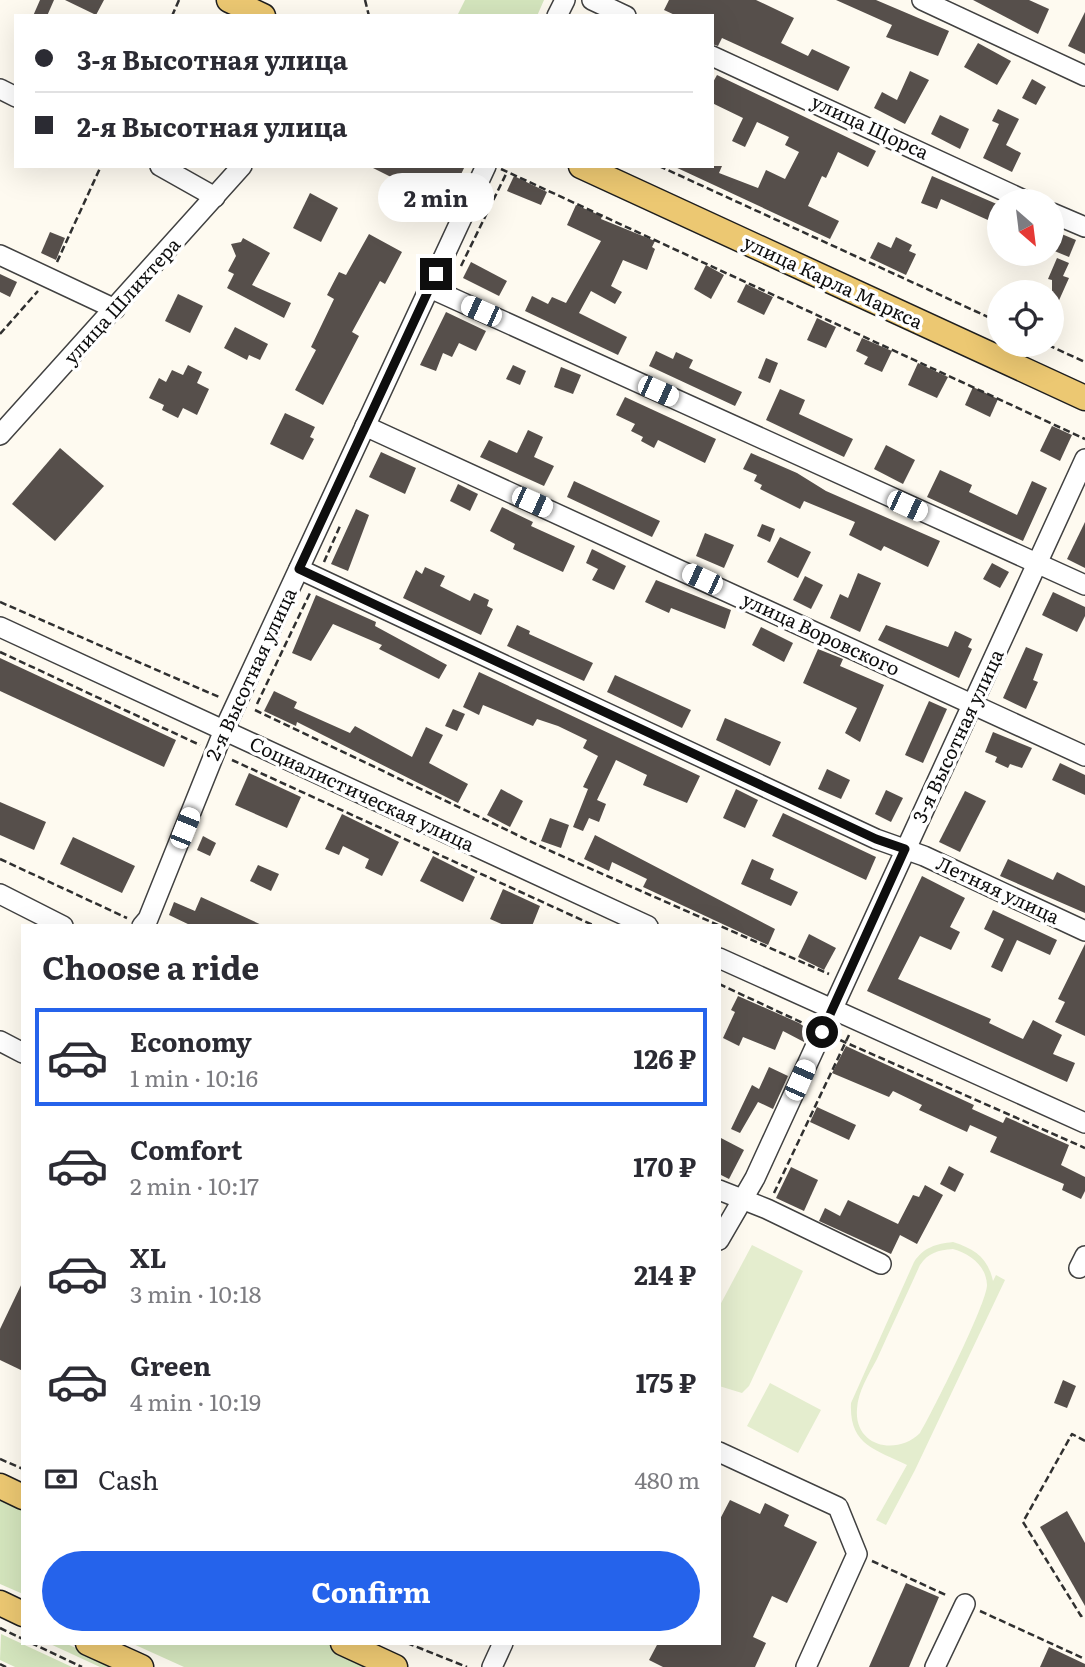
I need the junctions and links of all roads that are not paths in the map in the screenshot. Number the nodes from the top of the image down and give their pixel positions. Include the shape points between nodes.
1 (229, 0) edge
2 (592, 0) edge
3 (922, 0) edge
4 (260, 14) edge
5 (622, 14) edge
6 (714, 57) edge
7 (1085, 76) edge
8 (164, 168) edge
9 (240, 168) edge
10 (485, 168) edge
11 (585, 168) edge
12 (1000, 189) edge
13 (215, 197) junction
14 (1064, 218) edge
15 (1085, 227) edge
16 (0, 255) edge
17 (430, 288) junction
18 (115, 309) junction
19 (1085, 398) edge
20 (365, 426) junction
21 (0, 435) edge
22 (1085, 459) edge
23 (1037, 564) junction
24 (299, 569) junction
25 (1085, 585) edge
26 (0, 627) edge
27 (973, 704) junction
28 (224, 730) junction
29 (1085, 756) edge
30 (905, 849) junction
31 (0, 894) edge
32 (59, 924) edge
33 (149, 924) edge
34 (644, 924) edge
35 (1085, 931) edge
36 (721, 959) edge
37 (832, 1010) junction
38 (0, 1041) edge
39 (21, 1052) edge
40 (1085, 1123) edge
41 (721, 1191) edge
42 (744, 1199) junction
43 (721, 1237) edge
44 (881, 1264) dead end
45 (721, 1453) edge
46 (0, 1486) edge
47 (21, 1496) edge
48 (965, 1604) dead end
49 (92, 1645) edge
50 (347, 1645) edge
51 (502, 1645) edge
52 (141, 1667) edge
53 (395, 1667) edge
54 (492, 1667) edge
55 (806, 1667) edge
56 (935, 1667) edge

1 - 4 main road
2 - 5 street
3 - 7 street
6 - 12 street, улица Щорса
8 - 13 street
9 - 13 street, улица Шлихтера
10 - 17 street, 2-я Высотная улица
11 - 19 main road, улица Карла Маркса
13 - 18 street, улица Шлихтера
14 - 15 street
16 - 18 street
17 - 20 street, 2-я Высотная улица
17 - 23 street
18 - 21 street, улица Шлихтера
20 - 24 street, 2-я Высотная улица
20 - 27 street, улица Воровского
22 - 23 street, 3-я Высотная улица
23 - 25 street
23 - 27 street, 3-я Высотная улица
24 - 28 street, 2-я Высотная улица via 245,708
24 - 30 street, Летняя улица
26 - 28 street, Социалистическая улица
27 - 29 street, улица Воровского
27 - 30 street, 3-я Высотная улица
28 - 33 street, 2-я Высотная улица
28 - 34 street, Социалистическая улица
30 - 35 street, Летняя улица
30 - 37 street, 3-я Высотная улица
31 - 32 street
36 - 37 street
37 - 40 street
37 - 42 street, 3-я Высотная улица
38 - 39 street
41 - 42 street
42 - 43 street, 3-я Высотная улица
42 - 44 street
45 - 55 street via 838,1507 857,1554
46 - 47 main road
48 - 56 street
49 - 52 main road
50 - 53 main road
51 - 54 street

